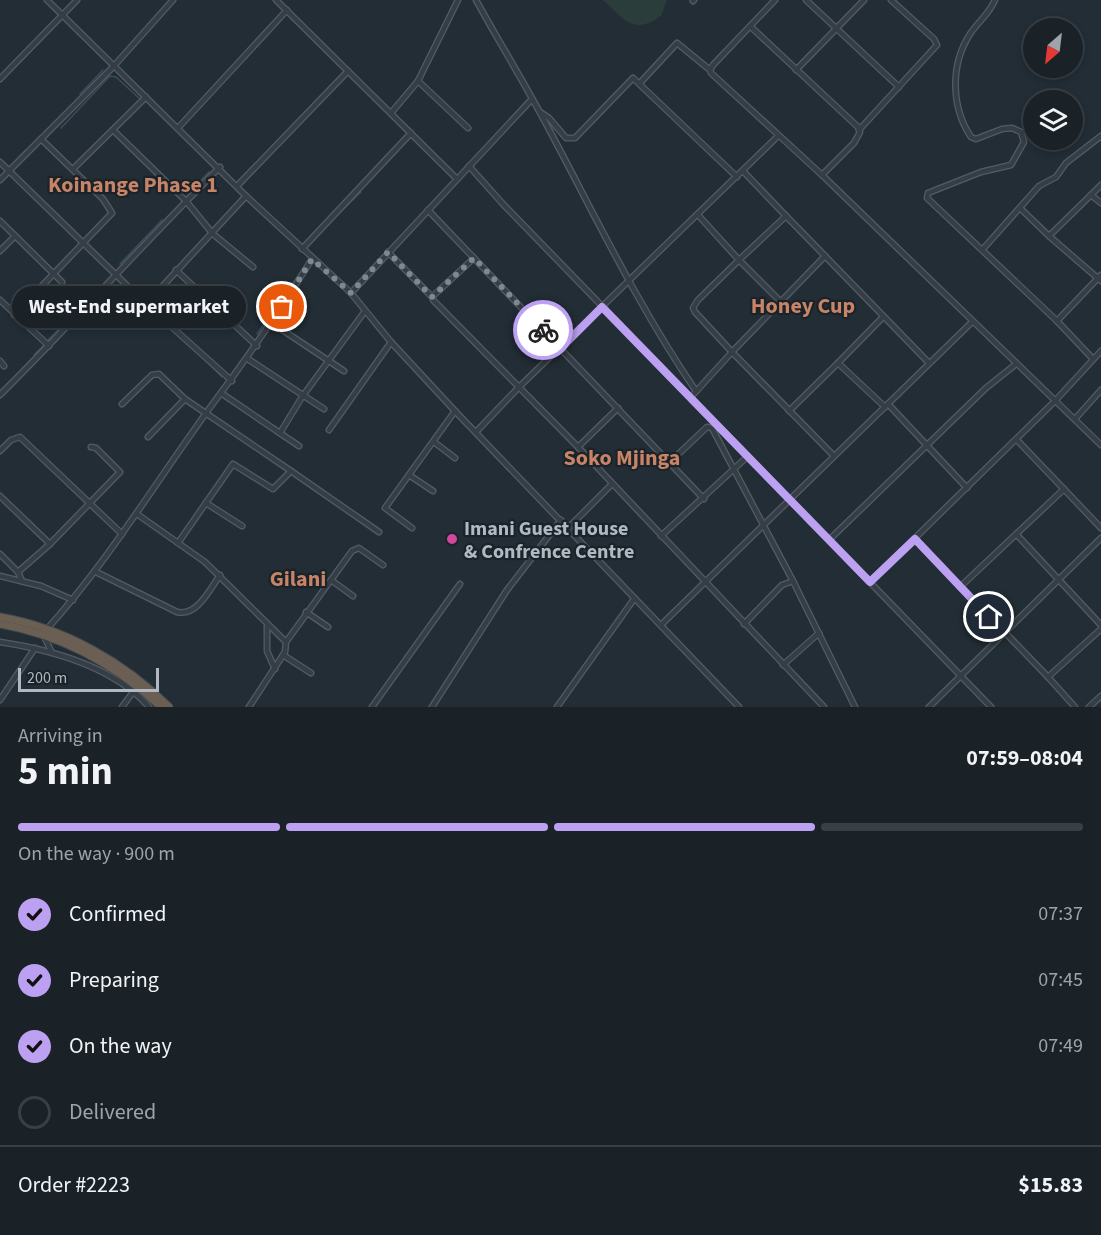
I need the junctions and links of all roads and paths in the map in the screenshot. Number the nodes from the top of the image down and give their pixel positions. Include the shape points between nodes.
1 (47, 0) edge
2 (77, 0) edge
3 (173, 0) edge
4 (277, 0) edge
5 (458, 0) edge
6 (476, 0) edge
7 (775, 0) edge
8 (806, 0) edge
9 (864, 0) edge
10 (891, 0) edge
11 (995, 0) edge
12 (287, 10) junction
13 (62, 16) junction
14 (751, 27) junction
15 (837, 28) junction
16 (113, 67) junction
17 (710, 70) junction
18 (796, 70) junction
19 (348, 71) junction
20 (0, 79) edge
21 (418, 81) junction
22 (640, 83) junction
23 (898, 87) junction
24 (146, 97) junction
25 (532, 99) junction
26 (540, 112) junction
27 (391, 113) junction
28 (178, 128) junction
29 (468, 128) dead end
30 (859, 130) junction
31 (114, 131) junction
32 (411, 133) junction
33 (778, 136) junction
34 (1101, 136) edge
35 (41, 139) junction
36 (0, 162) edge
37 (469, 166) junction
38 (220, 167) junction
39 (73, 169) junction
40 (8, 170) junction
41 (743, 171) junction
42 (822, 175) junction
43 (737, 177) junction
44 (457, 178) junction
45 (0, 180) edge
46 (238, 185) junction
47 (1101, 185) edge
48 (1091, 195) junction
49 (246, 196) junction
50 (186, 201) junction
51 (1101, 203) edge
52 (1020, 208) junction
53 (428, 210) junction
54 (699, 216) junction
55 (786, 216) junction
56 (0, 221) edge
57 (213, 234) junction
58 (15, 236) junction
59 (1049, 236) junction
60 (82, 243) junction
61 (302, 249) junction
62 (983, 249) junction
63 (0, 251) edge
64 (388, 252) junction
65 (825, 256) junction
66 (474, 258) junction
67 (312, 259) junction
68 (740, 260) junction
69 (253, 267) dead end
70 (176, 270) junction
71 (54, 274) junction
72 (116, 274) junction
73 (1100, 278) edge
74 (62, 282) dead end
75 (629, 282) junction
76 (351, 293) junction
77 (432, 297) junction
78 (0, 300) edge
79 (782, 303) junction
80 (147, 304) junction
81 (602, 307) junction
82 (365, 311) junction
83 (14, 315) junction
84 (883, 317) junction
85 (1058, 321) junction
86 (972, 322) junction
87 (272, 323) junction
88 (391, 342) junction
89 (257, 345) junction
90 (49, 346) junction
91 (561, 348) junction
92 (1101, 351) edge
93 (732, 352) junction
94 (248, 359) junction
95 (1093, 359) junction
96 (328, 360) junction
97 (838, 363) junction
98 (929, 363) junction
99 (1016, 364) junction
100 (344, 370) dead end
101 (232, 381) junction
102 (518, 388) junction
103 (1101, 390) edge
104 (696, 391) junction
105 (221, 393) junction
106 (0, 395) edge
107 (302, 397) junction
108 (691, 397) junction
109 (185, 399) junction
110 (1055, 401) junction
111 (122, 404) dead end
112 (887, 406) junction
113 (618, 408) junction
114 (324, 410) dead end
115 (455, 411) junction
116 (789, 411) junction
117 (207, 414) junction
118 (1075, 419) junction
119 (329, 430) dead end
120 (476, 432) junction
121 (280, 433) junction
122 (148, 437) dead end
123 (1017, 440) junction
124 (434, 442) junction
125 (1101, 445) edge
126 (299, 446) dead end
127 (927, 446) junction
128 (91, 447) dead end
129 (578, 447) junction
130 (0, 451) edge
131 (833, 455) junction
132 (748, 456) junction
133 (455, 458) dead end
134 (671, 461) junction
135 (732, 470) junction
136 (291, 471) junction
137 (409, 475) junction
138 (612, 484) junction
139 (967, 488) junction
140 (1064, 489) junction
141 (433, 491) dead end
142 (0, 496) edge
143 (704, 499) junction
144 (789, 500) junction
145 (89, 503) junction
146 (206, 503) junction
147 (137, 514) junction
148 (561, 520) junction
149 (242, 526) dead end
150 (764, 526) junction
151 (411, 528) dead end
152 (568, 528) junction
153 (1101, 528) edge
154 (379, 532) dead end
155 (122, 534) junction
156 (1017, 535) junction
157 (661, 536) junction
158 (1101, 538) edge
159 (915, 539) junction
160 (829, 540) junction
161 (178, 543) junction
162 (50, 544) junction
163 (0, 554) edge
164 (383, 565) dead end
165 (18, 572) junction
166 (96, 572) junction
167 (220, 575) junction
168 (0, 576) edge
169 (1059, 579) junction
170 (331, 580) junction
171 (22, 581) junction
172 (793, 581) junction
173 (870, 582) junction
174 (704, 583) junction
175 (460, 584) dead end
176 (960, 587) junction
177 (353, 596) dead end
178 (634, 599) junction
179 (73, 600) junction
180 (306, 612) junction
181 (3, 617) edge
182 (0, 624) edge
183 (744, 624) junction
184 (267, 625) junction
185 (661, 626) junction
186 (328, 627) dead end
187 (1101, 627) edge
188 (45, 632) junction
189 (1003, 632) junction
190 (819, 633) junction
191 (0, 642) edge
192 (285, 642) junction
193 (35, 648) junction
194 (51, 651) junction
195 (283, 655) junction
196 (783, 665) junction
197 (275, 669) junction
198 (311, 673) dead end
199 (960, 675) junction
200 (1048, 677) junction
201 (133, 692) junction
202 (1101, 696) edge
203 (0, 700) edge
204 (122, 707) edge
205 (149, 707) edge
206 (161, 707) edge
207 (170, 707) edge
208 (249, 707) edge
209 (372, 707) edge
210 (432, 707) edge
211 (557, 707) edge
212 (739, 707) edge
213 (824, 707) edge
214 (855, 707) edge
215 (928, 707) edge
216 (991, 707) edge
217 (1075, 707) edge
218 (1089, 707) edge

1 - 13 street
2 - 13 street
3 - 16 street
4 - 12 street
5 - 21 street
6 - 25 street
7 - 14 street
8 - 15 street
9 - 15 street
10 - 23 street via 937,45
11 - 62 street via 958,59 956,103 971,137 976,139 1002,129 1017,130 1023,136 1020,151 1011,165 981,172 926,195
12 - 19 street
12 - 28 street
13 - 16 street
13 - 20 street
14 - 17 street
14 - 18 street
15 - 18 street
15 - 23 street
16 - 24 street
16 - 35 street
17 - 22 street via 676,43
17 - 33 street
18 - 30 street
19 - 27 street
19 - 46 street
21 - 27 street
21 - 29 street
22 - 26 street via 633,78 627,82 575,138 566,138
22 - 43 street
23 - 30 street
24 - 28 street
24 - 31 street
25 - 26 street
25 - 37 street
26 - 75 street
27 - 32 street
28 - 38 street
30 - 42 street via 854,143
31 - 39 street
31 - 50 street
32 - 44 street
32 - 61 street
33 - 41 street
33 - 42 street
34 - 52 street via 1066,163 1056,177 1039,186
35 - 39 street
35 - 40 street
36 - 40 street
37 - 44 street
37 - 81 street
38 - 46 street
38 - 50 street
39 - 60 street via 112,213
40 - 45 street
40 - 60 street
41 - 43 street
41 - 55 street
42 - 86 street
43 - 54 street
44 - 53 street
46 - 49 street
47 - 48 street
48 - 51 street
48 - 59 street
49 - 57 street
49 - 61 street
50 - 57 street
50 - 72 street
52 - 59 street
52 - 62 street
53 - 64 street
53 - 66 street
54 - 68 street
54 - 75 street
55 - 65 street
55 - 68 street
56 - 58 street
57 - 69 street
57 - 70 street
58 - 63 street
58 - 71 street
59 - 73 street
60 - 71 street
60 - 72 street
61 - 67 street
62 - 85 street
64 - 76 street
64 - 77 street
65 - 79 street
65 - 84 street
66 - 77 street
66 - 91 street
67 - 76 street
67 - 87 street
68 - 79 street
68 - 93 street via 693,308
70 - 80 street
70 - 89 street
71 - 74 street
71 - 83 street
72 - 80 street
72 - 90 street
73 - 85 street
75 - 81 street
75 - 104 street
76 - 82 street
77 - 102 street
78 - 83 street
79 - 93 street
80 - 101 street
81 - 91 street
81 - 108 street
82 - 88 street
82 - 96 street
83 - 90 street
84 - 97 street
84 - 98 street
85 - 95 street
86 - 98 street
86 - 99 street
87 - 89 street
87 - 96 street
88 - 115 street
88 - 119 street
89 - 94 street
90 - 106 street
91 - 102 street
91 - 113 street
92 - 95 street
93 - 104 street
93 - 116 street
94 - 101 street
94 - 107 street
95 - 110 street
96 - 100 street
96 - 107 street
97 - 112 street
97 - 116 street
98 - 112 street
99 - 110 street
99 - 127 street
101 - 105 street
102 - 120 street
102 - 129 street
103 - 118 street
104 - 108 street
105 - 117 street
105 - 121 street
107 - 114 street
107 - 121 street
108 - 132 street
109 - 111 street via 157,374
109 - 117 street
109 - 122 street
110 - 118 street
110 - 123 street
112 - 127 street
112 - 131 street
113 - 129 street
113 - 134 street
115 - 120 street
115 - 124 street
116 - 131 street
117 - 136 street
117 - 147 street
118 - 125 street
120 - 148 street
121 - 126 street
123 - 139 street
123 - 140 street
124 - 133 street
124 - 137 street
127 - 139 street
127 - 160 street
128 - 145 street via 120,472
129 - 138 street
130 - 145 street via 20,437
131 - 144 street
132 - 135 street
132 - 144 street
134 - 135 street via 707,427 712,428
134 - 143 street
135 - 143 street
135 - 150 street
136 - 146 street via 273,489 233,464
136 - 154 street
137 - 141 street
137 - 151 street via 386,508
138 - 152 street
138 - 157 street
139 - 159 street
140 - 153 street
140 - 156 street
142 - 162 street
143 - 157 street
144 - 150 street
144 - 160 street
145 - 155 street
145 - 162 street
146 - 149 street
146 - 161 street
147 - 155 street
147 - 161 street
148 - 152 street
148 - 210 street via 507,590
150 - 172 street
150 - 174 street
152 - 178 street
155 - 166 street
156 - 169 street
156 - 176 street
157 - 174 street
158 - 169 street
159 - 173 street
159 - 176 street
160 - 173 street
161 - 167 street
162 - 165 street
163 - 165 street
164 - 170 street via 365,550 355,549
165 - 171 street
166 - 167 street via 186,613 194,610
166 - 179 street
167 - 184 street
168 - 171 street
169 - 187 street
169 - 189 street
170 - 177 street
170 - 180 street
171 - 179 street
172 - 183 street via 782,585
172 - 190 street
173 - 199 street
174 - 183 street
174 - 185 street
175 - 209 street
176 - 189 street
178 - 185 street
178 - 211 street
179 - 188 street
180 - 186 street
180 - 192 street
181 - 188 highway
182 - 188 highway
183 - 196 street
184 - 192 street
184 - 197 street via 267,651
185 - 212 street
187 - 200 street
188 - 194 street
188 - 206 highway via 122,674
188 - 207 highway via 120,665
189 - 199 street
189 - 200 street
190 - 196 street
190 - 214 street
191 - 193 street
192 - 195 street
193 - 194 street
193 - 203 street
194 - 201 street
195 - 197 street
195 - 198 street
196 - 213 street
197 - 208 street
199 - 215 street
199 - 216 street
200 - 217 street
201 - 204 street
201 - 205 street
202 - 218 street

